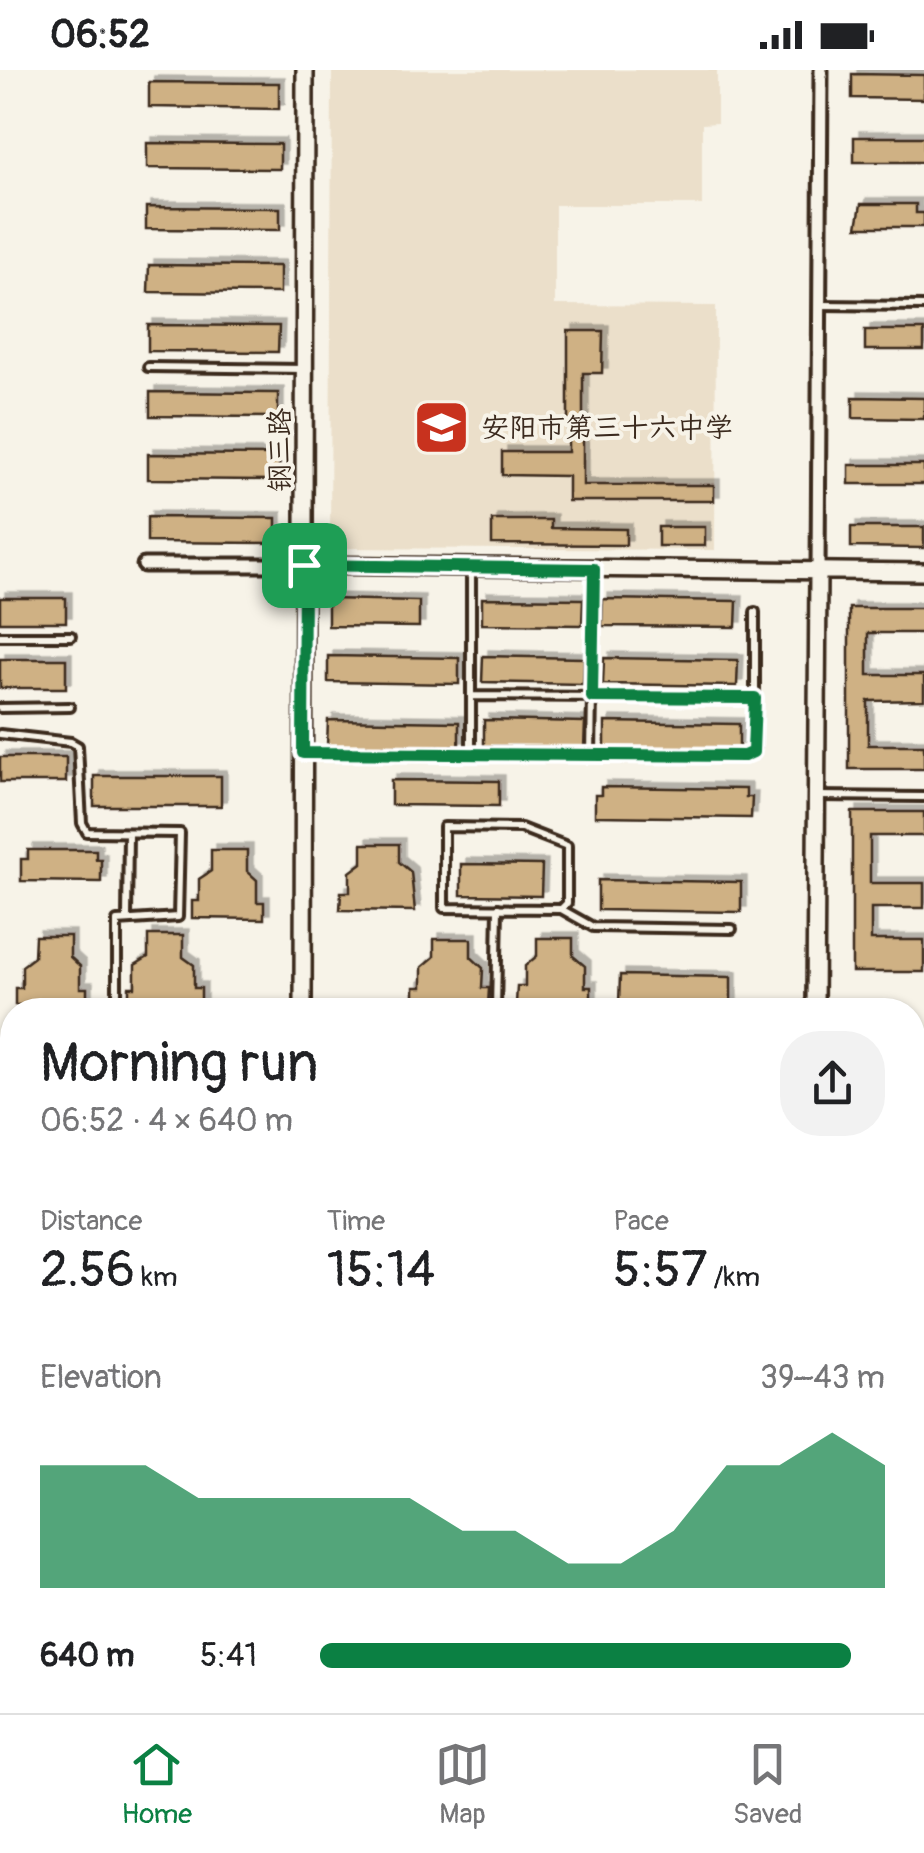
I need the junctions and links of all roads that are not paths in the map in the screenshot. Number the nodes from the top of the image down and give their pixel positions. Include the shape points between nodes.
1 (304, 70) edge
2 (821, 70) edge
3 (820, 305) junction
4 (924, 306) edge
5 (148, 367) dead end
6 (304, 368) junction
7 (304, 565) junction
8 (144, 566) dead end
9 (471, 568) junction
10 (594, 569) junction
11 (818, 572) junction
12 (924, 572) edge
13 (754, 612) dead end
14 (0, 636) edge
15 (71, 636) dead end
16 (471, 696) junction
17 (592, 697) junction
18 (755, 698) junction
19 (70, 707) dead end
20 (0, 708) edge
21 (0, 734) edge
22 (303, 753) junction
23 (471, 754) junction
24 (591, 755) junction
25 (816, 796) junction
26 (924, 797) edge
27 (128, 832) junction
28 (498, 908) junction
29 (561, 909) junction
30 (128, 918) junction
31 (732, 929) dead end
32 (116, 998) edge
33 (303, 998) edge
34 (496, 998) edge
35 (815, 998) edge

1 - 6 street, 钢三路
2 - 3 street
3 - 4 lane
3 - 11 street
5 - 6 lane
6 - 7 street, 钢三路
7 - 8 street
7 - 9 street
7 - 22 street, 钢三路
9 - 10 street
9 - 16 lane
10 - 11 street
10 - 17 lane
11 - 12 street
11 - 25 street
13 - 18 lane
14 - 15 lane
16 - 17 lane
16 - 23 lane
17 - 18 lane
17 - 24 lane
18 - 24 lane via 755,744 744,756
19 - 20 lane
21 - 27 lane via 78,746 83,828
22 - 23 lane
22 - 33 street, 钢三路
23 - 24 lane
25 - 26 lane
25 - 35 street
27 - 30 lane
27 - 30 lane via 180,833 178,917
28 - 29 lane
28 - 29 lane via 444,908 444,828 521,828 567,846 567,903
28 - 34 lane
29 - 31 lane via 593,927
30 - 32 lane via 118,921

